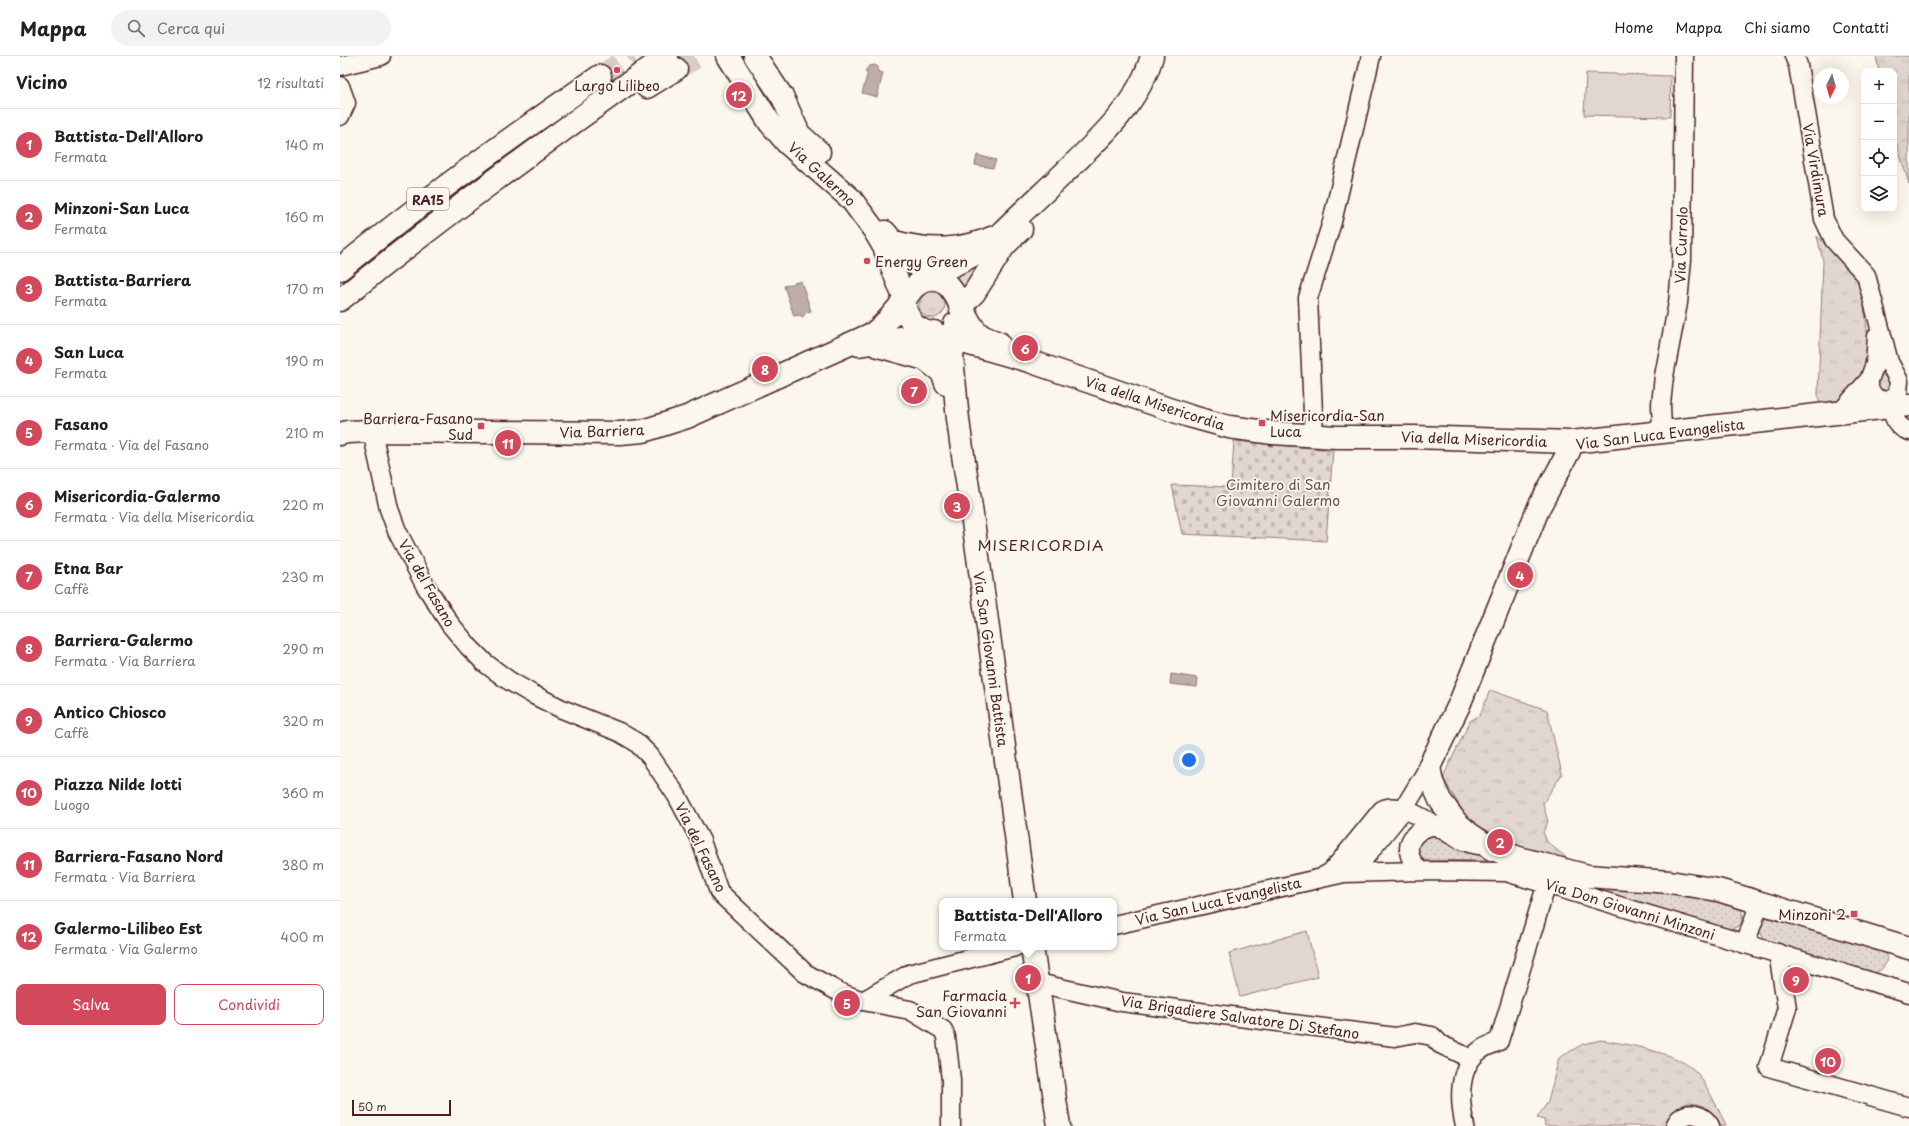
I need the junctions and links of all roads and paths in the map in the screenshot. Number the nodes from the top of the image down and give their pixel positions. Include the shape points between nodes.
1 (381, 56) edge
2 (728, 56) edge
3 (755, 56) edge
4 (1152, 56) edge
5 (1163, 56) edge
6 (1371, 56) edge
7 (1684, 56) edge
8 (1794, 56) edge
9 (672, 63) tunnel mouth
10 (340, 66) edge
11 (597, 70) tunnel mouth
12 (340, 86) edge
13 (340, 116) edge
14 (999, 235) junction
15 (891, 241) junction
16 (340, 269) edge
17 (932, 280) junction
18 (900, 297) junction
19 (340, 300) edge
20 (962, 315) junction
21 (1877, 317) junction
22 (924, 331) junction
23 (869, 344) junction
24 (846, 346) junction
25 (989, 349) junction
26 (1029, 361) junction
27 (944, 374) junction
28 (1871, 378) junction
29 (1901, 380) edge
30 (1894, 406) edge
31 (957, 408) junction
32 (1840, 414) junction
33 (1909, 431) edge
34 (372, 432) junction
35 (1662, 432) junction
36 (340, 434) edge
37 (1314, 436) junction
38 (1571, 442) junction
39 (1429, 767) junction
40 (1403, 810) junction
41 (1436, 824) junction
42 (1492, 849) junction
43 (1420, 871) junction
44 (1344, 873) junction
45 (1321, 877) junction
46 (1546, 883) junction
47 (1025, 898) edge
48 (1760, 902) junction
49 (1117, 924) edge
50 (1745, 944) junction
51 (1909, 948) edge
52 (1003, 950) edge
53 (1032, 950) edge
54 (1778, 953) junction
55 (1038, 983) junction
56 (1909, 993) edge
57 (863, 1001) junction
58 (1471, 1059) junction
59 (1909, 1107) edge
60 (951, 1126) edge
61 (1059, 1126) edge
62 (1464, 1126) edge
63 (1675, 1126) edge
64 (1710, 1126) edge

1 - 10 street
2 - 18 main road, Via Galermo via 770,123 788,143 835,183 861,210 884,247
3 - 15 main road, Via Galermo via 783,98 799,134 851,182
4 - 14 main road via 1138,88 1115,121 1091,148
5 - 20 main road via 1154,80 1128,121 1101,152 1004,246
6 - 37 street via 1332,222 1308,298
7 - 35 street, Via Currolo via 1682,258 1678,303 1662,390
8 - 21 street, Via Virdimura via 1798,65 1824,219 1834,240 1866,275
9 - 19 main road, RA15 via 593,108 425,231
11 - 16 main road, RA15 via 401,219
12 - 13 street via 346,103
14 - 15 main road via 981,243 948,250 912,247
14 - 17 main road via 984,249
15 - 17 main road, Via Galermo via 907,259
17 - 18 main road via 912,288
17 - 20 main road via 954,290
18 - 22 main road via 913,324
18 - 24 main road via 881,327
20 - 22 main road
20 - 25 main road
20 - 26 main road via 976,332 986,339 1009,347
20 - 31 main road via 951,355
21 - 28 street via 1877,350
21 - 29 street
22 - 23 main road
22 - 27 main road
23 - 24 main road
23 - 27 main road via 925,358
24 - 34 main road, Via Barriera via 805,362 687,417 643,431
25 - 26 main road
25 - 31 main road via 978,353 964,366
26 - 37 main road, Via della Misericordia via 1208,422 1245,430
27 - 31 main road
28 - 29 street via 1880,370 1889,371
28 - 30 street via 1869,385 1872,394
28 - 32 street
29 - 30 street
30 - 32 main road, Via San Luca Evangelista
30 - 33 street via 1894,419 1901,428
31 - 47 main road, Via San Giovanni Battista
32 - 35 main road, Via San Luca Evangelista
34 - 36 main road, Via Barriera
34 - 57 street, Via del Fasano via 389,509 397,531 425,585 468,647 508,680 532,694 636,742 650,756 677,796 701,841 719,892 805,974 838,992
35 - 38 main road, Via San Luca Evangelista
37 - 38 main road, Via della Misericordia
38 - 39 main road, Via San Luca Evangelista via 1569,451 1539,507 1459,705
39 - 40 street
39 - 42 main road, Via Don Giovanni Minzoni via 1440,800 1456,822
40 - 41 street
40 - 44 street via 1358,865
40 - 45 street via 1395,807 1382,810 1331,872
41 - 42 street via 1463,841
41 - 43 street via 1426,826 1412,838 1409,856
42 - 48 main road, Via Don Giovanni Minzoni via 1588,876 1670,882 1718,890
43 - 44 street, Via Don Giovanni Minzoni
43 - 46 street, Via Don Giovanni Minzoni via 1506,872
44 - 45 street, Via San Luca Evangelista
45 - 49 street, Via San Luca Evangelista
46 - 50 street, Via Don Giovanni Minzoni
46 - 58 street via 1498,1041 1481,1049
48 - 50 street
48 - 51 main road, Via Don Giovanni Minzoni
50 - 54 street, Via Don Giovanni Minzoni
52 - 57 street via 909,974
53 - 55 main road
54 - 56 street, Via Don Giovanni Minzoni
54 - 59 street via 1787,1008 1770,1067
55 - 58 street, Via Brigadiere Salvatore Di Stefano via 1122,1002 1395,1037 1415,1033 1432,1036 1440,1044
55 - 61 main road
57 - 60 street, Via del Fasano via 910,1010 943,1030 951,1080
58 - 62 street via 1462,1078 1460,1097
63 - 64 street via 1686,1114 1694,1114 1700,1115

